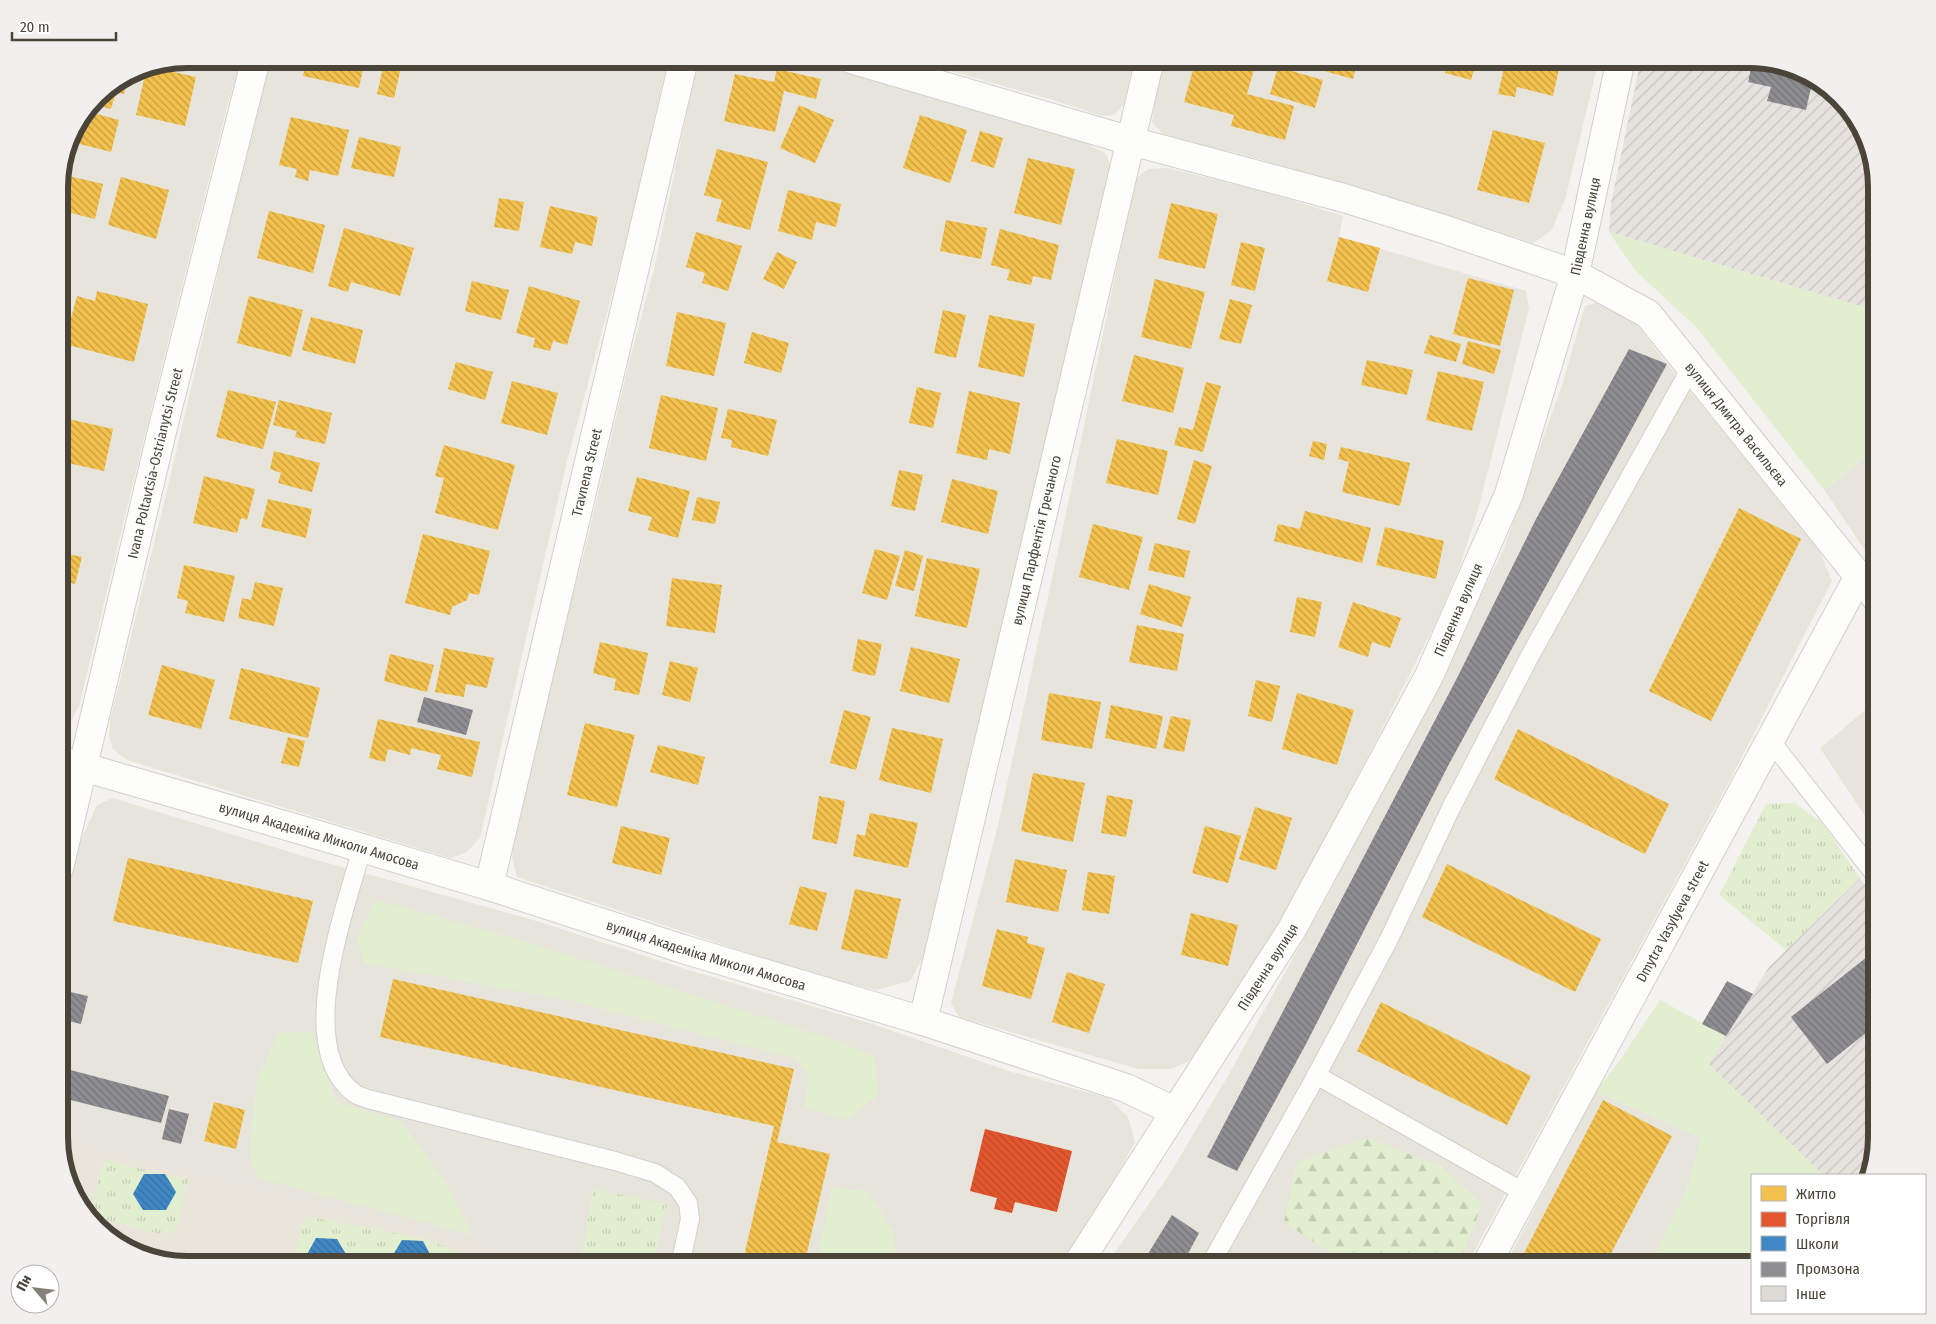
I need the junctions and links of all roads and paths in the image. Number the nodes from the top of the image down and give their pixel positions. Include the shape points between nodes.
1 (254, 68) edge
2 (682, 68) edge
3 (882, 68) edge
4 (1148, 68) edge
5 (1619, 68) edge
6 (1131, 141) junction
7 (1575, 274) junction
8 (1692, 368) junction
9 (1859, 576) junction
10 (1868, 588) edge
11 (1770, 740) junction
12 (70, 763) edge
13 (68, 782) edge
14 (362, 848) junction
15 (1868, 865) edge
16 (489, 886) junction
17 (923, 1021) junction
18 (1316, 1075) junction
19 (1174, 1111) junction
20 (1525, 1193) junction
21 (682, 1256) edge
22 (1083, 1256) edge
23 (1215, 1256) edge
24 (1491, 1256) edge

1 - 12 street, Ivana Poltavtsia-Ostrianytsi Street via 163,427
2 - 16 street, Travnena Street
3 - 6 street, вулиця Дмитра Васильєва
4 - 6 street, вулиця Парфентія Гречаного
5 - 7 street, Південна вулиця
6 - 7 street, вулиця Дмитра Васильєва via 1344,198
6 - 17 street, вулиця Парфентія Гречаного
7 - 8 street, вулиця Дмитра Васильєва via 1648,314
7 - 19 street, Південна вулиця via 1509,494 1429,676 1292,929
8 - 9 street, вулиця Дмитра Васильєва
8 - 18 lane via 1532,652 1451,808 1388,941
9 - 10 street, вулиця Дмитра Васильєва
9 - 11 street, Dmytra Vasylyeva street
11 - 15 lane
11 - 20 street, Dmytra Vasylyeva street
12 - 13 street, Ivana Poltavtsia-Ostrianytsi Street
12 - 14 street, вулиця Академіка Миколи Амосова
14 - 16 street, вулиця Академіка Миколи Амосова
14 - 21 lane via 329,971 325,1007 328,1048 339,1078 355,1094 372,1100 656,1173 677,1187 688,1203 690,1219
16 - 17 street, вулиця Академіка Миколи Амосова via 683,949
17 - 19 street, вулиця Академіка Миколи Амосова via 1126,1088
18 - 20 lane
18 - 23 lane
19 - 22 street
20 - 24 street, Dmytra Vasylyeva street

